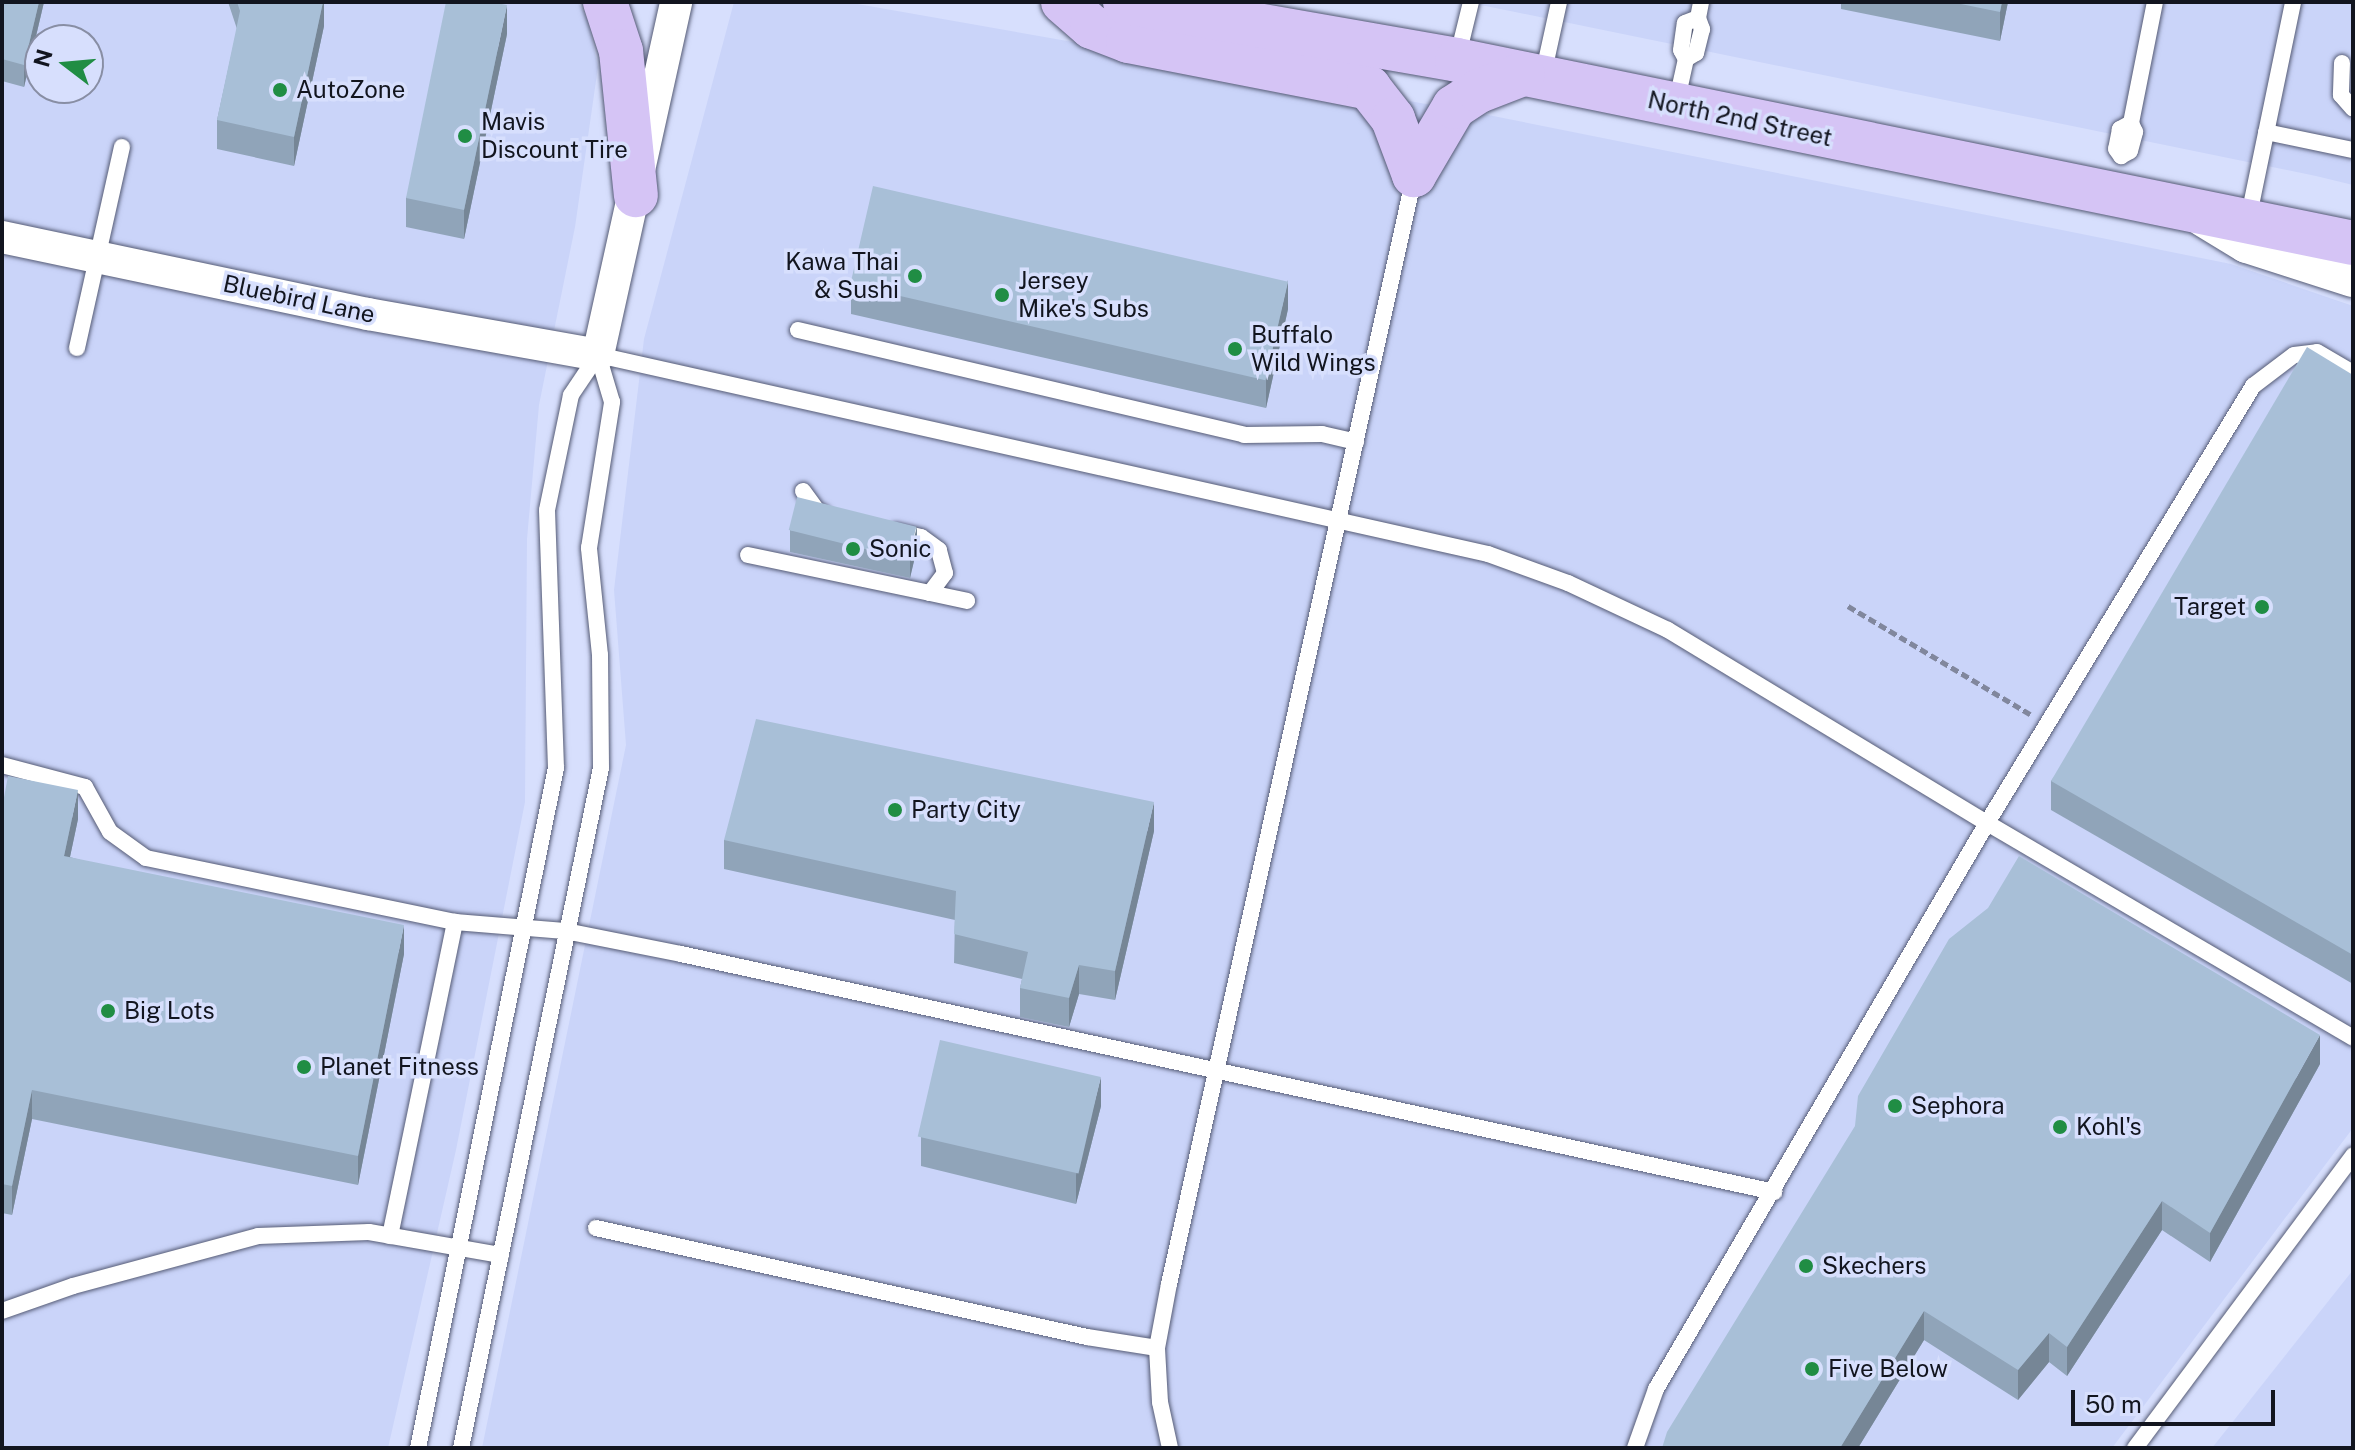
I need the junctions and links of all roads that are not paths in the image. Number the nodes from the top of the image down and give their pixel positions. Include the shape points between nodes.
1 (605, 2) edge
2 (676, 2) edge
3 (1063, 2) edge
4 (1125, 2) edge
5 (1471, 2) edge
6 (1559, 2) edge
7 (2155, 2) edge
8 (2293, 2) edge
9 (1699, 10) edge
10 (1457, 60) junction
11 (2342, 63) dead end
12 (1533, 76) junction
13 (1676, 105) junction
14 (2353, 109) edge
15 (2131, 123) dead end
16 (2266, 132) junction
17 (122, 147) dead end
18 (2353, 150) edge
19 (1414, 175) junction
20 (636, 195) junction
21 (2194, 211) junction
22 (2247, 222) junction
23 (2, 237) edge
24 (2353, 243) edge
25 (97, 257) junction
26 (2353, 277) edge
27 (798, 330) dead end
28 (77, 348) dead end
29 (598, 355) junction
30 (2353, 373) edge
31 (1356, 442) junction
32 (803, 491) dead end
33 (847, 519) edge
34 (1339, 521) junction
35 (877, 526) edge
36 (748, 555) dead end
37 (930, 593) junction
38 (967, 601) dead end
39 (2, 765) edge
40 (1987, 823) junction
41 (455, 922) junction
42 (525, 930) junction
43 (565, 931) junction
44 (2353, 1038) edge
45 (1215, 1071) junction
46 (2353, 1155) edge
47 (1774, 1192) junction
48 (596, 1228) dead end
49 (390, 1236) junction
50 (460, 1247) junction
51 (501, 1255) junction
52 (2, 1311) edge
53 (1157, 1348) junction
54 (418, 1448) edge
55 (461, 1448) edge
56 (1170, 1448) edge
57 (1635, 1448) edge
58 (2135, 1448) edge

1 - 20 main road via 621,51
2 - 20 street
3 - 19 main road via 1092,27 1128,41 1369,88 1393,119
4 - 10 main road, North 2nd Street
5 - 10 lane
6 - 12 lane
7 - 15 lane
8 - 16 lane
9 - 13 lane via 1702,29 1696,53 1686,59
10 - 12 main road, North 2nd Street
11 - 14 lane via 2341,95
12 - 13 main road, North 2nd Street
12 - 19 main road via 1479,91 1454,107
13 - 21 main road, North 2nd Street
16 - 18 lane
16 - 22 lane
17 - 25 lane
19 - 31 lane
20 - 29 street
21 - 22 main road, North 2nd Street
21 - 26 street via 2247,243
22 - 24 main road, North 2nd Street
23 - 25 street, Bluebird Lane
25 - 28 lane
25 - 29 street, Bluebird Lane
27 - 31 lane via 1244,435 1322,434
29 - 34 lane
29 - 42 lane via 571,395 547,510 556,768
29 - 43 lane via 612,402 589,548 600,655 601,768
30 - 40 lane via 2317,352 2306,353 2294,355 2253,386
31 - 34 lane
32 - 33 lane via 818,512
34 - 40 lane via 1488,554 1654,623
34 - 45 lane
35 - 37 lane via 921,537 939,550 945,573
36 - 37 lane
37 - 38 lane
39 - 41 lane via 85,787 110,832 146,858
40 - 44 lane
40 - 47 lane
41 - 42 lane
41 - 49 lane
42 - 43 lane
42 - 50 lane
43 - 45 lane
43 - 51 lane
45 - 47 lane
45 - 53 lane
46 - 58 lane
47 - 57 lane via 1656,1389
48 - 53 lane
49 - 50 lane
49 - 52 lane via 258,1236 73,1286
50 - 51 lane
50 - 54 lane
51 - 55 lane
53 - 56 lane

